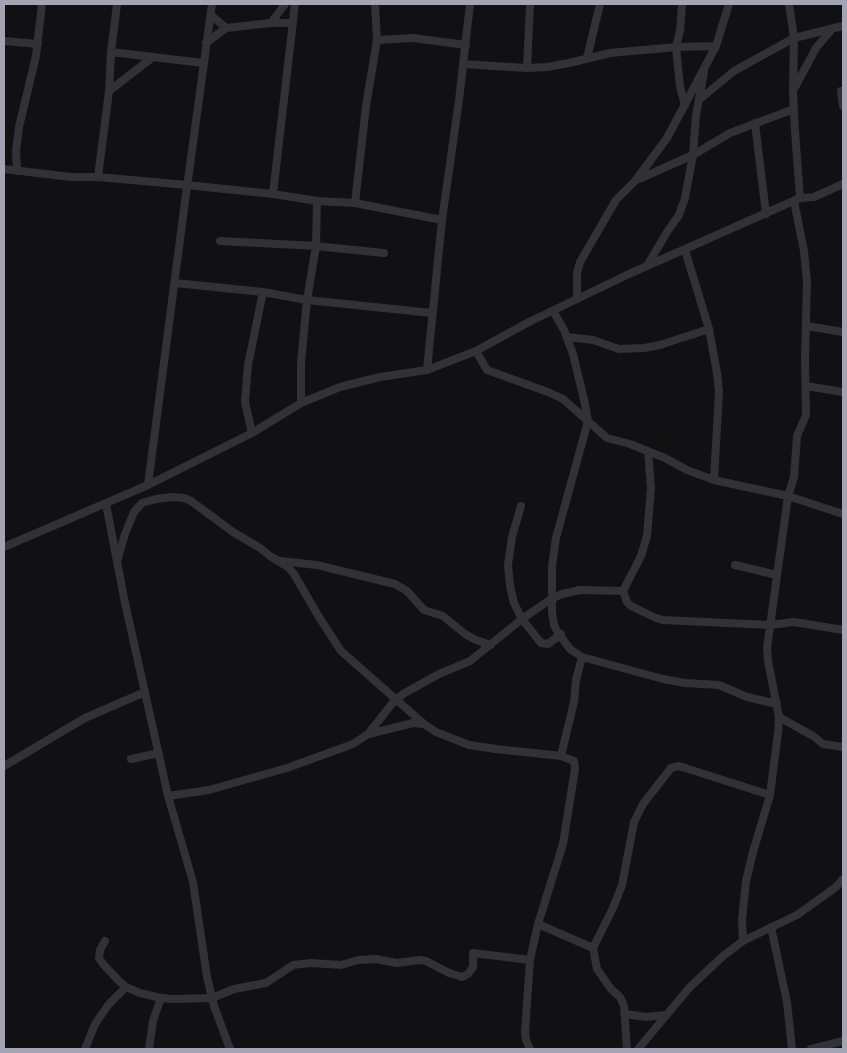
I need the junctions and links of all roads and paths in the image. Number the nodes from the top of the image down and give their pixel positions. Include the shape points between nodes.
1 (42, 4) edge
2 (117, 4) edge
3 (212, 4) edge
4 (285, 4) edge
5 (295, 4) edge
6 (375, 4) edge
7 (470, 4) edge
8 (530, 4) edge
9 (600, 4) edge
10 (682, 4) edge
11 (729, 4) edge
12 (789, 4) edge
13 (211, 15) junction
14 (271, 23) junction
15 (292, 23) junction
16 (843, 26) edge
17 (226, 28) junction
18 (833, 28) junction
19 (794, 38) junction
20 (377, 40) junction
21 (4, 41) edge
22 (206, 43) junction
23 (38, 44) junction
24 (466, 45) junction
25 (716, 46) junction
26 (676, 47) junction
27 (111, 52) junction
28 (153, 57) junction
29 (587, 58) junction
30 (203, 63) junction
31 (463, 64) junction
32 (527, 68) junction
33 (704, 68) junction
34 (109, 91) junction
35 (841, 91) dead end
36 (793, 92) junction
37 (699, 100) junction
38 (685, 104) junction
39 (843, 106) edge
40 (794, 109) junction
41 (755, 123) junction
42 (693, 155) junction
43 (4, 169) edge
44 (17, 171) junction
45 (98, 177) junction
46 (636, 180) junction
47 (843, 184) edge
48 (187, 185) junction
49 (273, 194) junction
50 (797, 200) junction
51 (318, 201) junction
52 (355, 203) junction
53 (766, 214) junction
54 (442, 220) junction
55 (220, 241) dead end
56 (316, 246) junction
57 (685, 250) junction
58 (384, 253) dead end
59 (647, 266) junction
60 (175, 283) junction
61 (263, 292) junction
62 (577, 299) junction
63 (307, 300) junction
64 (553, 311) junction
65 (432, 313) junction
66 (807, 326) junction
67 (709, 329) junction
68 (843, 332) edge
69 (567, 337) junction
70 (476, 351) junction
71 (427, 370) junction
72 (806, 386) junction
73 (843, 392) edge
74 (301, 403) junction
75 (588, 421) junction
76 (252, 433) junction
77 (648, 451) junction
78 (714, 480) junction
79 (148, 485) junction
80 (788, 496) junction
81 (106, 504) junction
82 (521, 506) dead end
83 (843, 514) edge
84 (4, 547) edge
85 (118, 560) junction
86 (280, 561) junction
87 (735, 565) dead end
88 (777, 575) junction
89 (623, 591) junction
90 (551, 600) junction
91 (522, 619) junction
92 (770, 625) junction
93 (843, 630) edge
94 (561, 635) junction
95 (491, 645) junction
96 (582, 657) junction
97 (146, 692) junction
98 (395, 700) junction
99 (776, 704) junction
100 (779, 717) junction
101 (424, 724) junction
102 (368, 734) junction
103 (843, 747) edge
104 (159, 753) junction
105 (561, 756) junction
106 (131, 759) dead end
107 (4, 766) edge
108 (770, 795) junction
109 (168, 796) junction
110 (843, 879) edge
111 (538, 924) junction
112 (770, 927) junction
113 (106, 941) dead end
114 (743, 941) junction
115 (593, 948) junction
116 (530, 960) junction
117 (126, 987) junction
118 (160, 998) junction
119 (212, 998) junction
120 (625, 1014) junction
121 (666, 1015) junction
122 (843, 1041) edge
123 (85, 1049) edge
124 (149, 1049) edge
125 (230, 1049) edge
126 (530, 1049) edge
127 (627, 1049) edge
128 (638, 1049) edge
129 (792, 1049) edge
130 (811, 1049) edge

1 - 23 street
2 - 27 street
3 - 13 street
4 - 14 street
5 - 15 street
6 - 20 street
7 - 24 street
8 - 32 street
9 - 29 street
10 - 26 street
11 - 25 street
12 - 19 street
13 - 17 street
13 - 22 street
14 - 15 street
14 - 17 street
15 - 49 street
16 - 18 street
17 - 22 street
18 - 19 street
18 - 36 street via 816,48
19 - 36 street
19 - 37 street via 739,68
20 - 24 street via 413,38
20 - 52 street
21 - 23 street
22 - 30 street
23 - 44 street via 19,127
24 - 31 street
25 - 26 street
25 - 33 street
26 - 29 street
26 - 38 street
27 - 28 street
27 - 34 street
28 - 30 street
28 - 34 street
29 - 32 street via 569,64
30 - 48 street
31 - 32 street
31 - 54 street
33 - 37 street
33 - 38 street
34 - 45 street
35 - 39 street
36 - 40 street
37 - 42 street
38 - 46 street via 667,138
40 - 41 street
40 - 50 street
41 - 42 street via 730,133
41 - 53 street
42 - 46 street
42 - 59 street via 679,215
43 - 44 street
44 - 45 street
45 - 48 street
46 - 62 street via 616,200 580,262
47 - 50 street via 814,197
48 - 49 street
48 - 60 street
49 - 51 street
50 - 53 street
50 - 66 street via 808,282
51 - 52 street
51 - 56 street
52 - 54 street
53 - 57 street
54 - 65 street
55 - 56 street
56 - 58 street
56 - 63 street
57 - 59 street
57 - 67 street
59 - 62 street
60 - 61 street
60 - 79 street
61 - 63 street
61 - 76 street via 246,384 245,402
62 - 64 street
63 - 65 street
63 - 74 street
64 - 69 street
64 - 70 street
65 - 71 street
66 - 68 street
66 - 72 street
67 - 69 street via 644,348 619,349 592,340
67 - 78 street via 719,392
69 - 75 street
70 - 71 street
70 - 75 street via 488,370 563,399
71 - 74 street via 340,387
72 - 73 street
72 - 80 street via 806,414 797,436 794,477
74 - 76 street
75 - 77 street via 608,438
75 - 90 street via 556,538
76 - 79 street
77 - 78 street
77 - 89 street via 651,488 647,536 642,556
78 - 80 street
79 - 81 street
80 - 83 street
80 - 88 street
81 - 84 street
81 - 85 street
82 - 91 street via 508,566 512,595
85 - 86 street via 134,512 142,503 172,497 184,498 199,506
85 - 97 street
86 - 95 street via 316,565 395,584 407,591 424,610 443,616 465,634
86 - 98 street via 294,574 341,651
87 - 88 street
88 - 92 street
89 - 90 street via 570,591
89 - 92 street via 626,602 656,618
90 - 91 street
90 - 94 street via 554,625
91 - 94 street via 541,643 548,644
91 - 95 street
92 - 93 street via 794,622
92 - 99 street via 768,662
94 - 96 street
95 - 98 street via 470,662 439,674
96 - 99 street via 663,679 719,685 747,697
96 - 105 street
97 - 104 street
97 - 107 street via 85,718
98 - 101 street
98 - 102 street
99 - 100 street
100 - 103 street via 823,744
100 - 108 street
101 - 102 street via 413,723
101 - 105 street via 469,745
102 - 109 street via 352,744 287,768 209,790
104 - 106 street
104 - 109 street
105 - 111 street via 574,761 575,769 563,844
108 - 114 street via 746,881
108 - 115 street via 679,766 671,768 643,804 634,822 622,885
109 - 119 street via 193,882
110 - 112 street via 814,904
111 - 115 street
111 - 116 street
112 - 114 street
112 - 129 street via 787,1002
113 - 117 street via 99,958
114 - 121 street via 723,956
115 - 120 street via 597,969 620,997
116 - 119 street via 473,953 473,967 462,977 419,960 396,964 376,959 341,965 320,962 297,964 266,983 234,989
116 - 126 street via 525,1032
117 - 118 street
117 - 123 street via 108,1004
118 - 119 street
118 - 124 street
119 - 125 street
120 - 121 street
120 - 127 street
121 - 128 street
122 - 130 street

